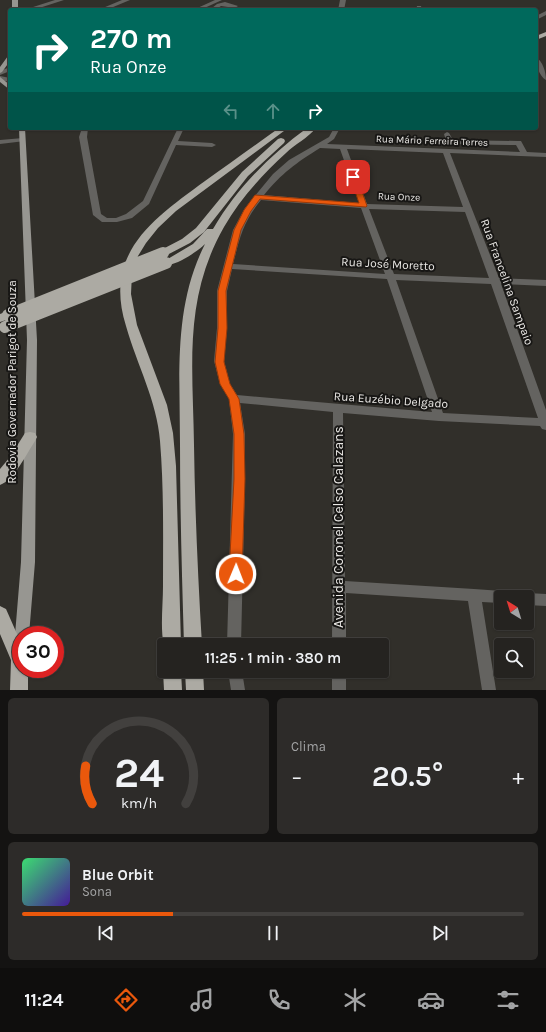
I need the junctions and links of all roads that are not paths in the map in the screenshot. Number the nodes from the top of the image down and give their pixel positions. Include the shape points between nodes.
1 (61, 0) edge
2 (128, 0) edge
3 (227, 0) edge
4 (241, 1) dead end
5 (218, 5) edge
6 (36, 8) edge
7 (106, 8) edge
8 (201, 8) edge
9 (235, 8) edge
10 (8, 60) edge
11 (538, 62) edge
12 (546, 62) edge
13 (0, 72) edge
14 (546, 78) edge
15 (0, 79) edge
16 (8, 86) edge
17 (22, 130) edge
18 (84, 130) edge
19 (180, 130) edge
20 (281, 130) edge
21 (297, 130) edge
22 (309, 130) edge
23 (336, 130) edge
24 (447, 134) dead end
25 (23, 140) junction
26 (0, 142) edge
27 (174, 143) junction
28 (212, 145) dead end
29 (317, 146) junction
30 (343, 148) junction
31 (446, 152) junction
32 (525, 155) junction
33 (546, 155) edge
34 (244, 189) junction
35 (258, 197) junction
36 (363, 206) junction
37 (468, 210) junction
38 (164, 258) junction
39 (228, 266) junction
40 (390, 277) junction
41 (495, 281) junction
42 (546, 283) edge
43 (3, 322) edge
44 (234, 399) junction
45 (338, 409) junction
46 (439, 417) junction
47 (546, 423) edge
48 (30, 437) junction
49 (0, 479) edge
50 (338, 587) junction
51 (474, 595) junction
52 (494, 596) edge
53 (534, 599) edge
54 (546, 600) edge
55 (0, 614) edge
56 (23, 626) edge
57 (172, 638) edge
58 (193, 638) edge
59 (234, 638) edge
60 (338, 638) edge
61 (12, 647) edge
62 (172, 678) edge
63 (194, 678) edge
64 (236, 678) edge
65 (339, 678) edge
66 (173, 690) edge
67 (195, 690) edge
68 (238, 690) edge
69 (339, 690) edge
70 (489, 690) edge

1 - 6 street
2 - 7 street
3 - 5 street
4 - 9 street
5 - 8 street
5 - 9 street
10 - 13 main road
11 - 12 street
11 - 14 street
15 - 16 main road
17 - 25 main road, Rodovia Governador Parigot de Souza
18 - 27 street via 98,215 105,220 129,216 146,202
19 - 27 street
20 - 57 highway via 173,209 154,226 141,242 127,273 125,294 131,325 160,404 166,433 169,466
21 - 38 highway via 264,155 245,174 200,230
22 - 34 highway via 277,155
23 - 29 street via 332,138
24 - 32 street via 450,142 518,143
25 - 26 street
25 - 48 main road, Rodovia Governador Parigot de Souza via 32,340
27 - 28 street
29 - 30 street, Rua Mário Ferreira Terres
29 - 35 street via 292,162
30 - 31 street, Rua Mário Ferreira Terres
30 - 36 street
31 - 32 street, Rua Mário Ferreira Terres
31 - 37 street, Rua Francelina Sampaio
32 - 33 street, Rua Mário Ferreira Terres
34 - 38 highway via 228,206 200,245 189,252
34 - 58 highway via 206,253 190,305 185,350
35 - 36 street, Rua Onze
35 - 39 street via 237,230
36 - 37 street, Rua Onze
36 - 40 street
37 - 41 street, Rua Francelina Sampaio
38 - 43 highway, bridge
39 - 40 street, Rua José Moretto
39 - 44 street via 222,291 219,362 225,384
40 - 41 street, Rua José Moretto
40 - 46 street via 426,373
41 - 42 street, Rua José Moretto
41 - 47 street, Rua Francelina Sampaio
44 - 45 street, Rua Euzébio Delgado
44 - 59 street via 239,434
45 - 46 street, Rua Euzébio Delgado
45 - 50 street, Avenida Coronel Celso Calazans
46 - 47 street, Rua Euzébio Delgado
48 - 49 highway
48 - 56 main road, Rodovia Governador Parigot de Souza via 28,562
50 - 51 street
50 - 60 street, Avenida Coronel Celso Calazans
51 - 52 street
51 - 70 street
53 - 54 street
55 - 61 highway
62 - 66 highway
63 - 67 highway
64 - 68 street
65 - 69 street

